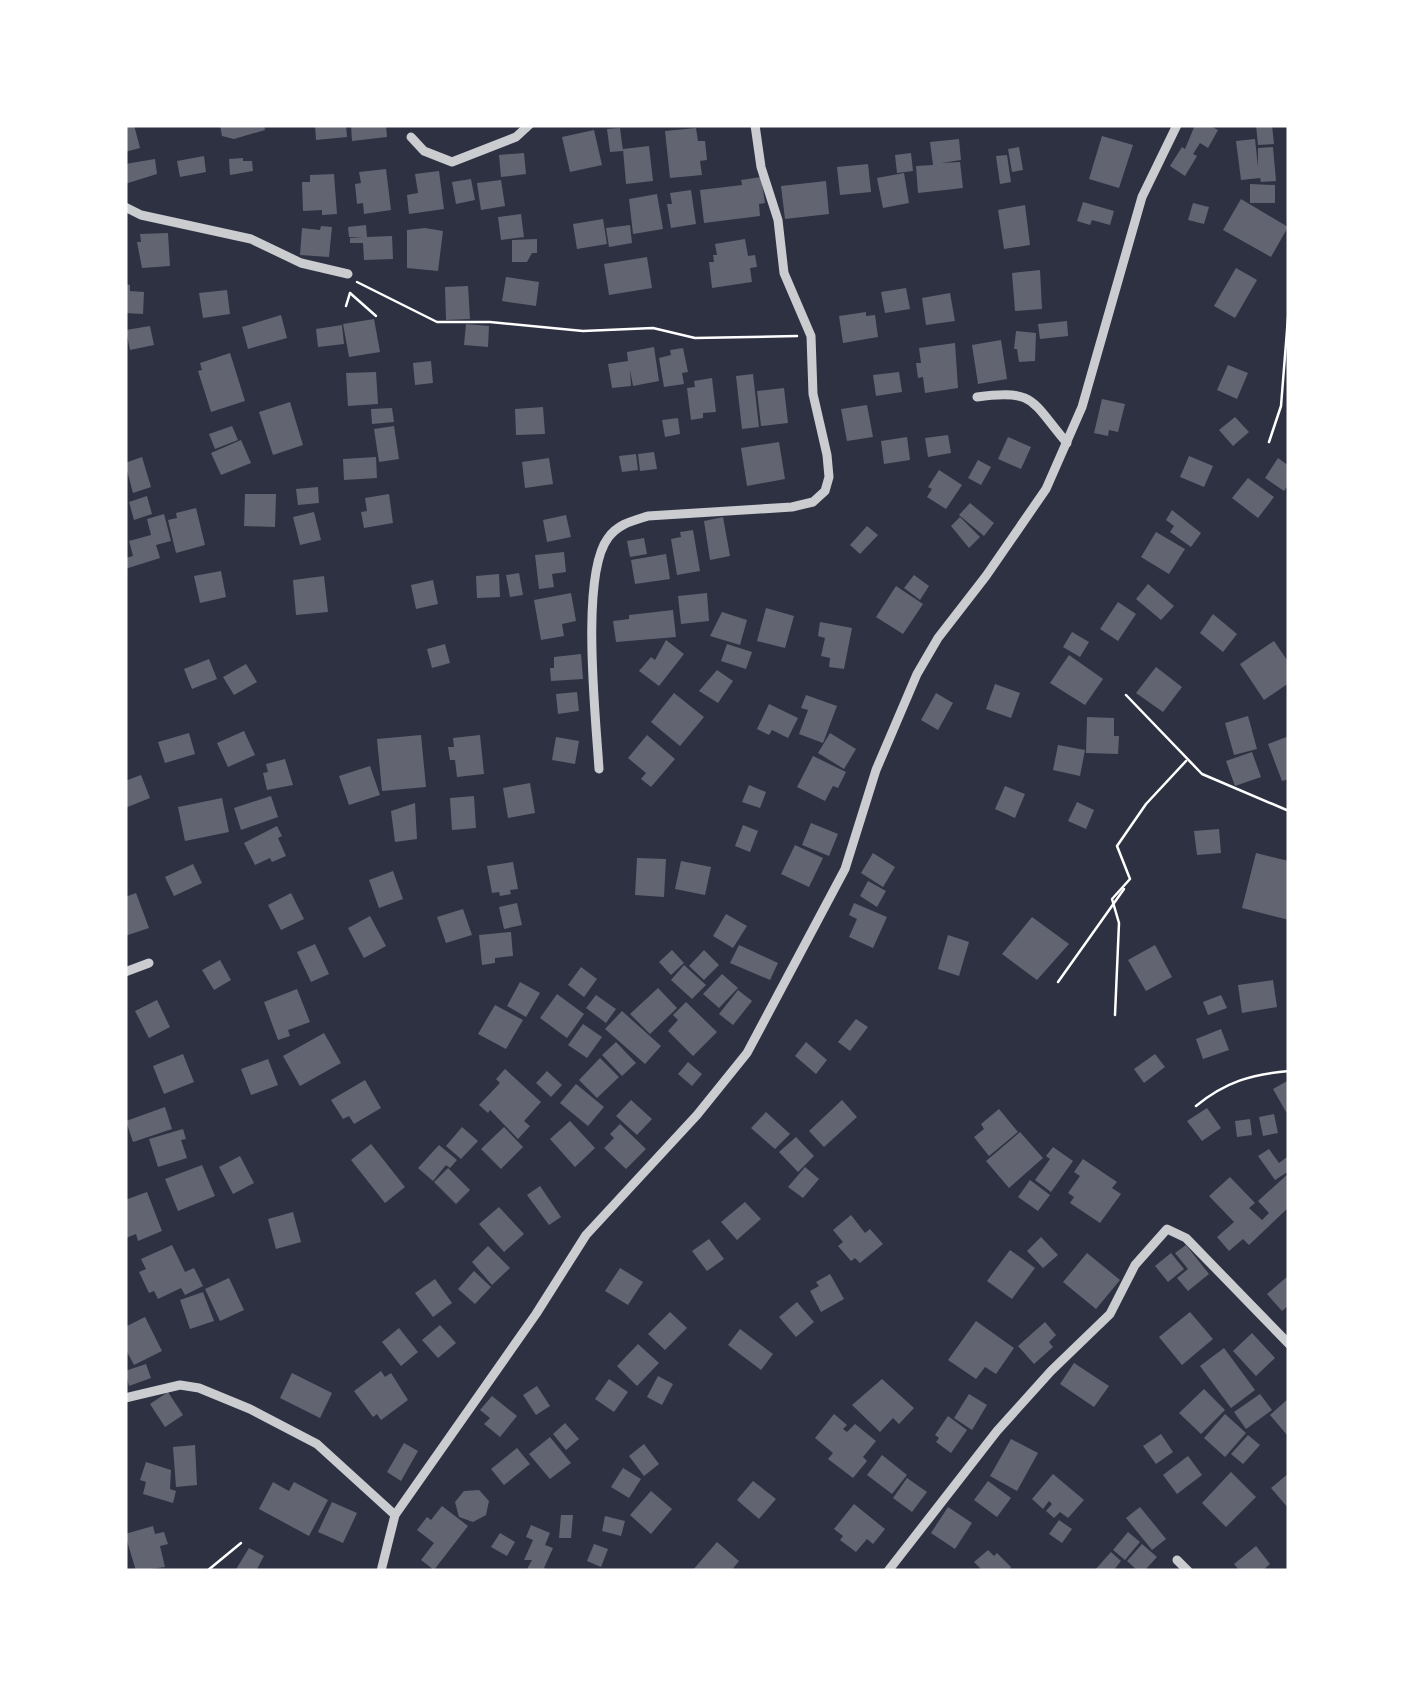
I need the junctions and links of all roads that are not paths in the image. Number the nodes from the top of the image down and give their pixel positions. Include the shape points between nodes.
1 (529, 125) edge
2 (756, 125) edge
3 (1177, 125) edge
4 (412, 137) dead end
5 (125, 208) edge
6 (348, 274) road end
7 (977, 398) dead end
8 (1068, 442) junction
9 (599, 769) dead end
10 (149, 962) dead end
11 (125, 972) edge
12 (1289, 1344) edge
13 (125, 1398) edge
14 (395, 1515) junction
15 (1177, 1560) dead end
16 (381, 1571) edge
17 (888, 1571) edge
18 (1188, 1571) edge

1 - 4 street via 516,137 452,162 424,151
2 - 9 street via 784,273 811,336 813,394 829,477 813,502 648,516 625,523 605,542 591,606
3 - 8 street via 1142,197
5 - 6 street via 251,239 301,264
7 - 8 street via 1018,393
8 - 14 street via 1046,489 917,674 876,770 845,869 747,1053 586,1235
10 - 11 street
12 - 17 street via 1186,1238 1167,1228 1134,1265 1110,1314 998,1431
13 - 14 street via 180,1386 250,1408 317,1444
14 - 16 street
15 - 18 street

